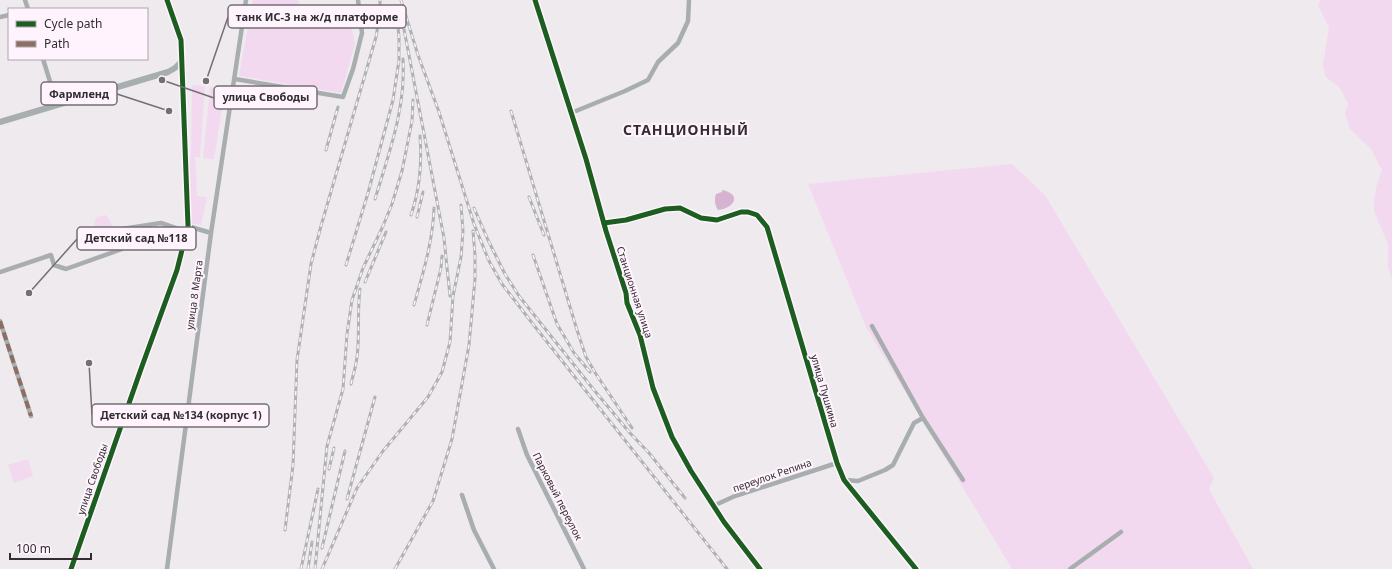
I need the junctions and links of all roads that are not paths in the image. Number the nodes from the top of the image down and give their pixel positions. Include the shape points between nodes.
1 (167, 0) edge
2 (246, 0) edge
3 (358, 0) edge
4 (535, 0) edge
5 (689, 0) edge
6 (43, 60) edge
7 (181, 62) junction
8 (235, 79) junction
9 (57, 104) junction
10 (571, 113) junction
11 (0, 122) edge
12 (604, 222) junction
13 (187, 229) junction
14 (211, 233) junction
15 (0, 272) edge
16 (0, 321) edge
17 (872, 326) dead end
18 (31, 416) dead end
19 (923, 418) junction
20 (518, 429) dead end
21 (837, 463) junction
22 (844, 480) junction
23 (963, 480) dead end
24 (462, 495) dead end
25 (713, 506) junction
26 (1121, 532) dead end
27 (71, 569) edge
28 (167, 569) edge
29 (494, 569) edge
30 (584, 569) edge
31 (760, 569) edge
32 (916, 569) edge
33 (1070, 569) edge

1 - 7 street, улица Свободы via 181,40
2 - 8 street, улица 8 Марта
3 - 8 street via 362,33 343,98
4 - 10 street, Станционная улица
5 - 10 street via 688,21 678,43 658,62 648,80 626,92
6 - 9 street
7 - 9 street via 168,72
7 - 13 street, улица Свободы
8 - 14 street, улица 8 Марта
9 - 11 street
10 - 12 street, Станционная улица
12 - 21 street, улица Пушкина via 626,220 665,209 680,208 702,218 717,220 741,212 757,215 767,227
12 - 25 street, Станционная улица via 627,303 640,335 653,388 672,437
13 - 14 street
13 - 15 street via 161,223 122,229 122,249 66,269 54,265 51,255
13 - 27 street, улица Свободы via 177,270
14 - 28 street, улица 8 Марта
16 - 18 street
17 - 19 street
19 - 22 street via 914,423 893,465 858,481
19 - 23 street
20 - 30 street, Парковый переулок via 527,455
21 - 22 street, улица Пушкина
21 - 25 street, переулок Репина via 735,496
22 - 32 street, улица Пушкина
24 - 29 street via 474,530
25 - 31 street, Станционная улица
26 - 33 street

